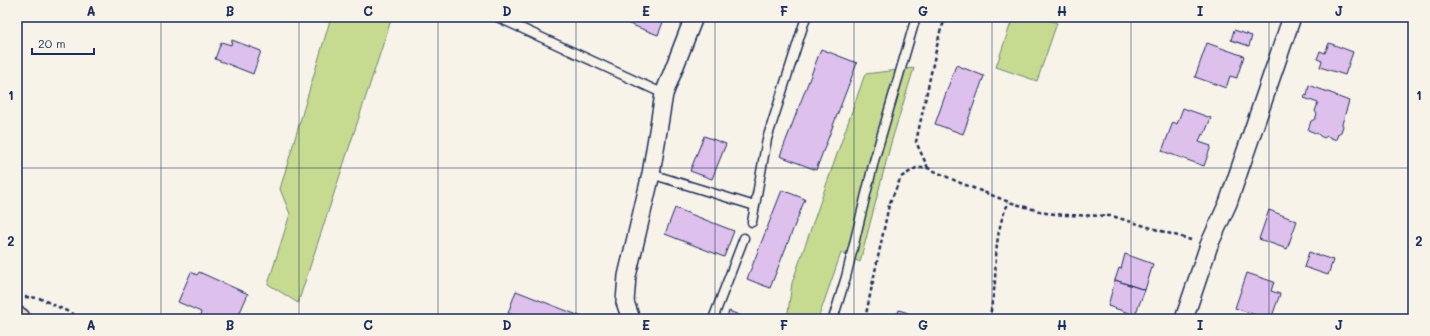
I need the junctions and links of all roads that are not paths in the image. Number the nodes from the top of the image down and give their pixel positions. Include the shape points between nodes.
1 (497, 17) edge
2 (694, 17) edge
3 (806, 17) edge
4 (916, 17) edge
5 (1292, 17) edge
6 (664, 94) junction
7 (651, 174) junction
8 (755, 206) junction
9 (752, 222) dead end
10 (744, 238) dead end
11 (631, 319) edge
12 (713, 319) edge
13 (833, 319) edge
14 (1184, 319) edge

1 - 6 lane
2 - 6 street
3 - 8 lane via 767,139
4 - 13 lane via 874,161 846,277
5 - 14 street via 1228,203 1209,245
6 - 7 street
7 - 8 lane
7 - 11 street via 627,276 625,302
8 - 9 lane
10 - 12 lane

